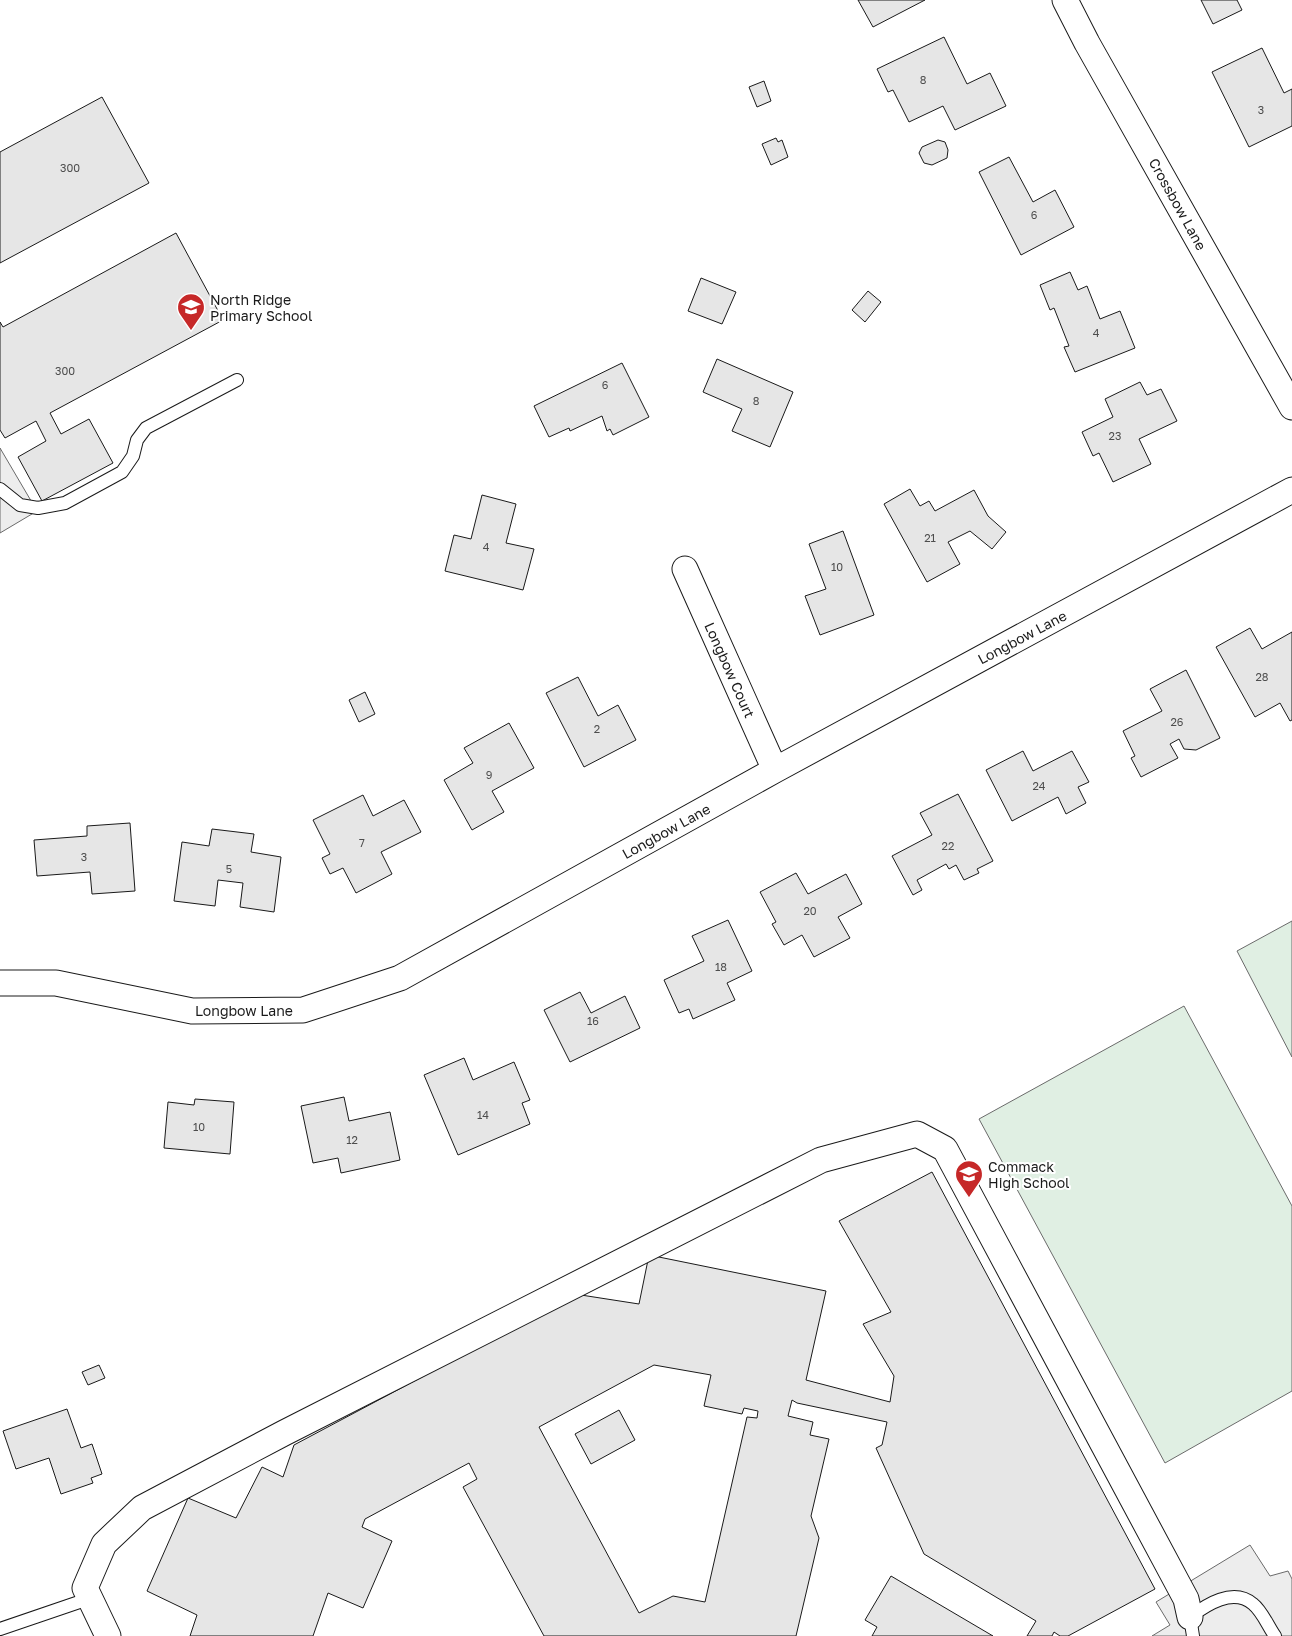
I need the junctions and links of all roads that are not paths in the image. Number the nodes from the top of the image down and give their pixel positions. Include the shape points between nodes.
1 (1065, 0) edge
2 (237, 380) dead end
3 (1292, 408) edge
4 (0, 489) edge
5 (1292, 490) edge
6 (686, 569) dead end
7 (775, 770) junction
8 (0, 983) edge
9 (90, 1598) junction
10 (1191, 1627) edge
11 (0, 1629) edge
12 (108, 1636) edge
13 (1275, 1636) edge

1 - 3 street, Crossbow Lane
2 - 4 lane via 146,428 122,472 66,503 38,508 20,505
5 - 7 street, Longbow Lane
6 - 7 street, Longbow Court
7 - 8 street, Longbow Lane via 400,978 303,1010 192,1011 56,982
9 - 10 street via 86,1588 104,1544 142,1508 821,1160 917,1134 945,1149 1186,1599
9 - 11 lane
9 - 12 street
10 - 13 lane via 1220,1599 1237,1597 1253,1604

